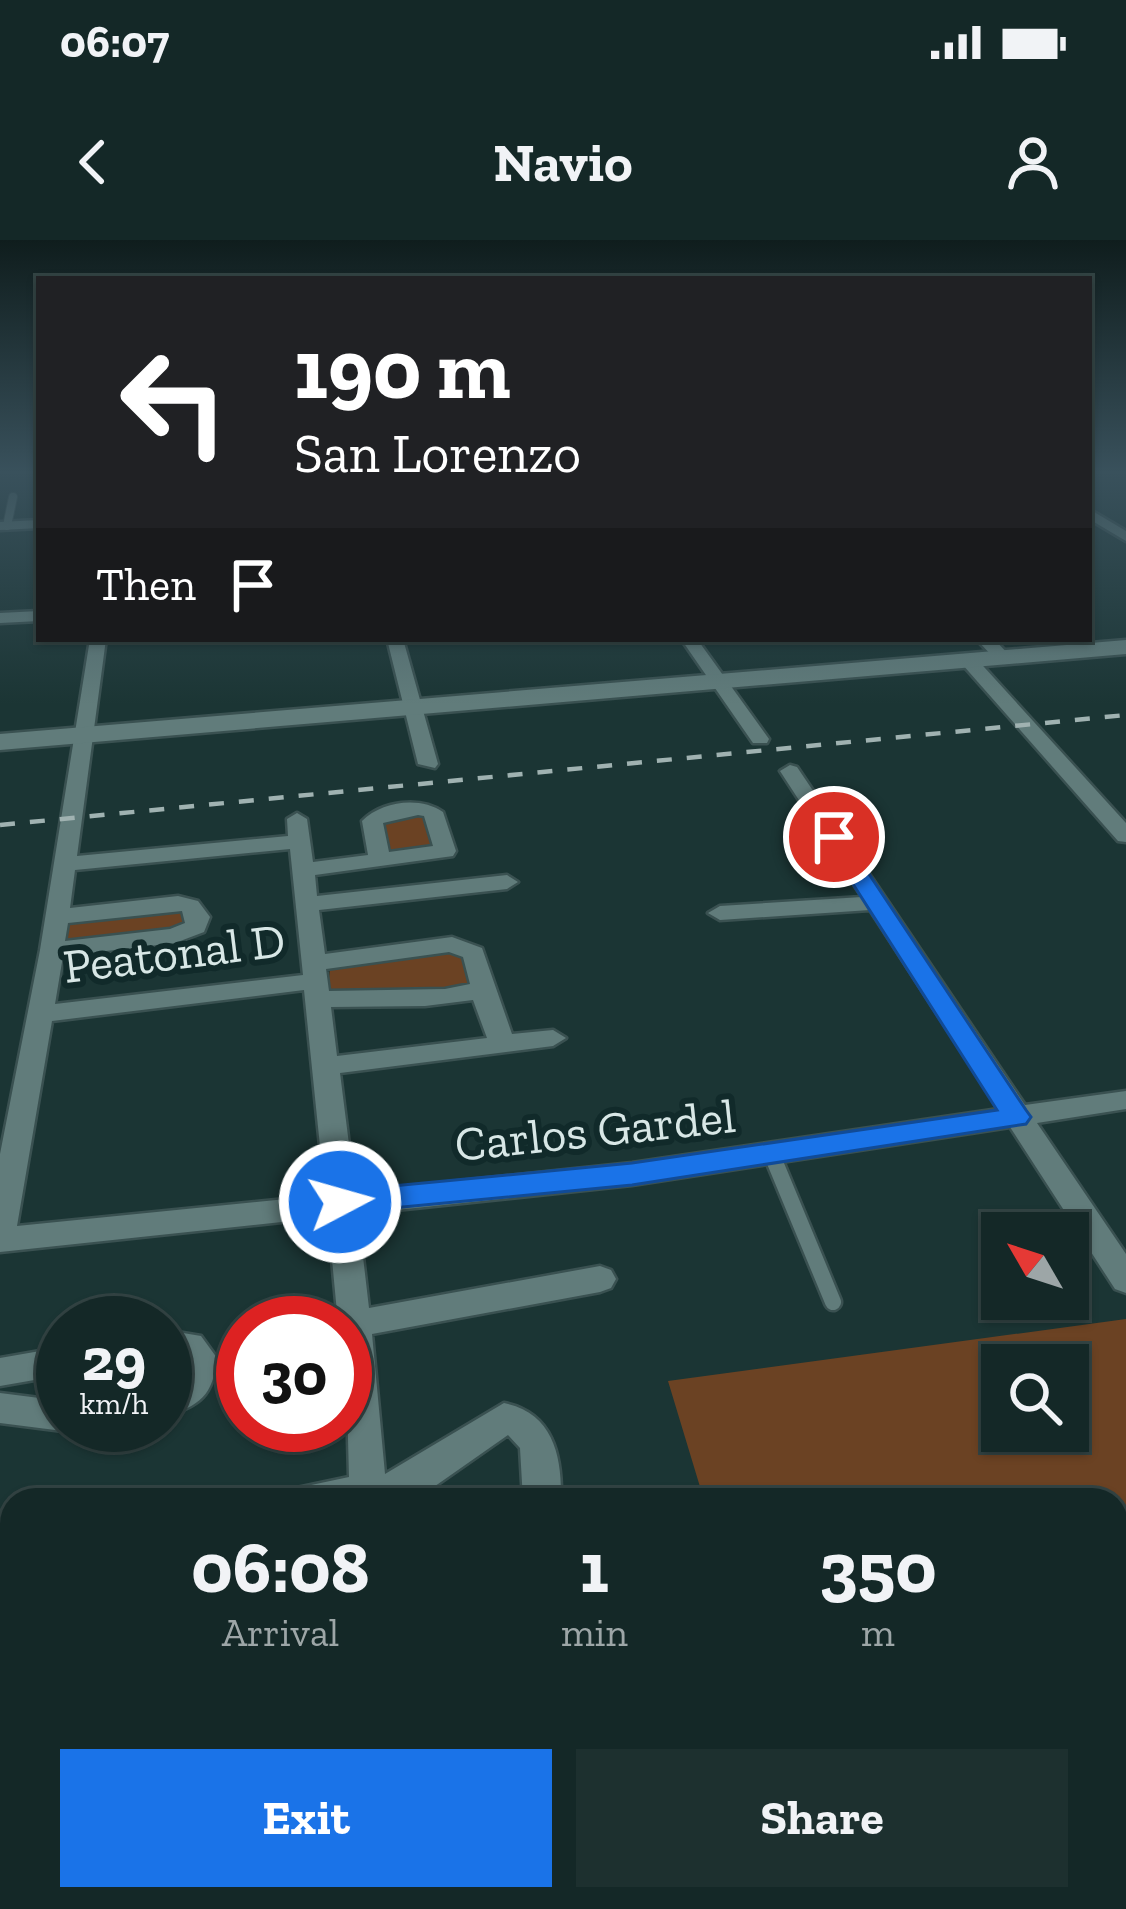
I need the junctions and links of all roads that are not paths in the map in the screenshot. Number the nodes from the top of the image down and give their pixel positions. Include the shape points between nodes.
1 (36, 616) edge
2 (0, 618) edge
3 (98, 642) edge
4 (395, 642) edge
5 (691, 642) edge
6 (1126, 647) edge
7 (985, 652) edge
8 (719, 680) junction
9 (413, 707) junction
10 (86, 735) junction
11 (760, 739) dead end
12 (0, 742) edge
13 (428, 764) dead end
14 (790, 771) dead end
15 (1117, 816) edge
16 (1126, 836) edge
17 (301, 843) junction
18 (445, 851) junction
19 (380, 860) junction
20 (65, 864) junction
21 (507, 882) dead end
22 (468, 885) junction
23 (877, 903) junction
24 (308, 904) junction
25 (721, 913) dead end
26 (56, 917) junction
27 (52, 950) junction
28 (318, 982) junction
29 (482, 989) junction
30 (41, 1015) junction
31 (553, 1038) dead end
32 (503, 1044) junction
33 (326, 1066) junction
34 (1126, 1100) edge
35 (1016, 1117) junction
36 (772, 1155) junction
37 (340, 1202) junction
38 (1, 1228) edge
39 (601, 1279) dead end
40 (1126, 1280) edge
41 (352, 1296) edge
42 (833, 1301) dead end
43 (372, 1321) edge
44 (192, 1349) edge
45 (36, 1366) edge
46 (0, 1372) edge
47 (192, 1386) edge
48 (0, 1408) edge
49 (36, 1413) edge
50 (366, 1452) edge
51 (368, 1488) edge
52 (391, 1488) edge
53 (541, 1488) edge

1 - 2 street
3 - 10 street
4 - 9 street
5 - 8 street
6 - 7 main road
7 - 8 main road
7 - 15 street via 1028,730
8 - 9 main road
8 - 11 street
9 - 10 main road
9 - 13 street
10 - 12 main road
10 - 20 street
14 - 23 street
15 - 16 street
17 - 19 street
17 - 20 street
17 - 24 street
18 - 19 street
18 - 19 street via 433,812 404,809 372,821
18 - 22 street via 461,855
20 - 26 street
21 - 22 street
22 - 24 street
23 - 25 street
23 - 35 street
24 - 28 street
26 - 27 street
26 - 27 street via 178,903 197,916 196,927 176,935
27 - 30 street
28 - 29 street via 435,997
28 - 29 street via 435,944 464,946
28 - 30 street, Peatonal D
28 - 33 street
29 - 32 street
30 - 38 street
31 - 32 street
32 - 33 street
33 - 37 street
34 - 35 street, Carlos Gardel
35 - 36 street, Carlos Gardel
35 - 40 street
36 - 37 street, Carlos Gardel
36 - 42 lane
37 - 38 street, Carlos Gardel
37 - 41 street
39 - 43 street
44 - 47 street via 200,1371
45 - 46 street
48 - 49 street
50 - 51 street
52 - 53 street via 504,1418 535,1435

